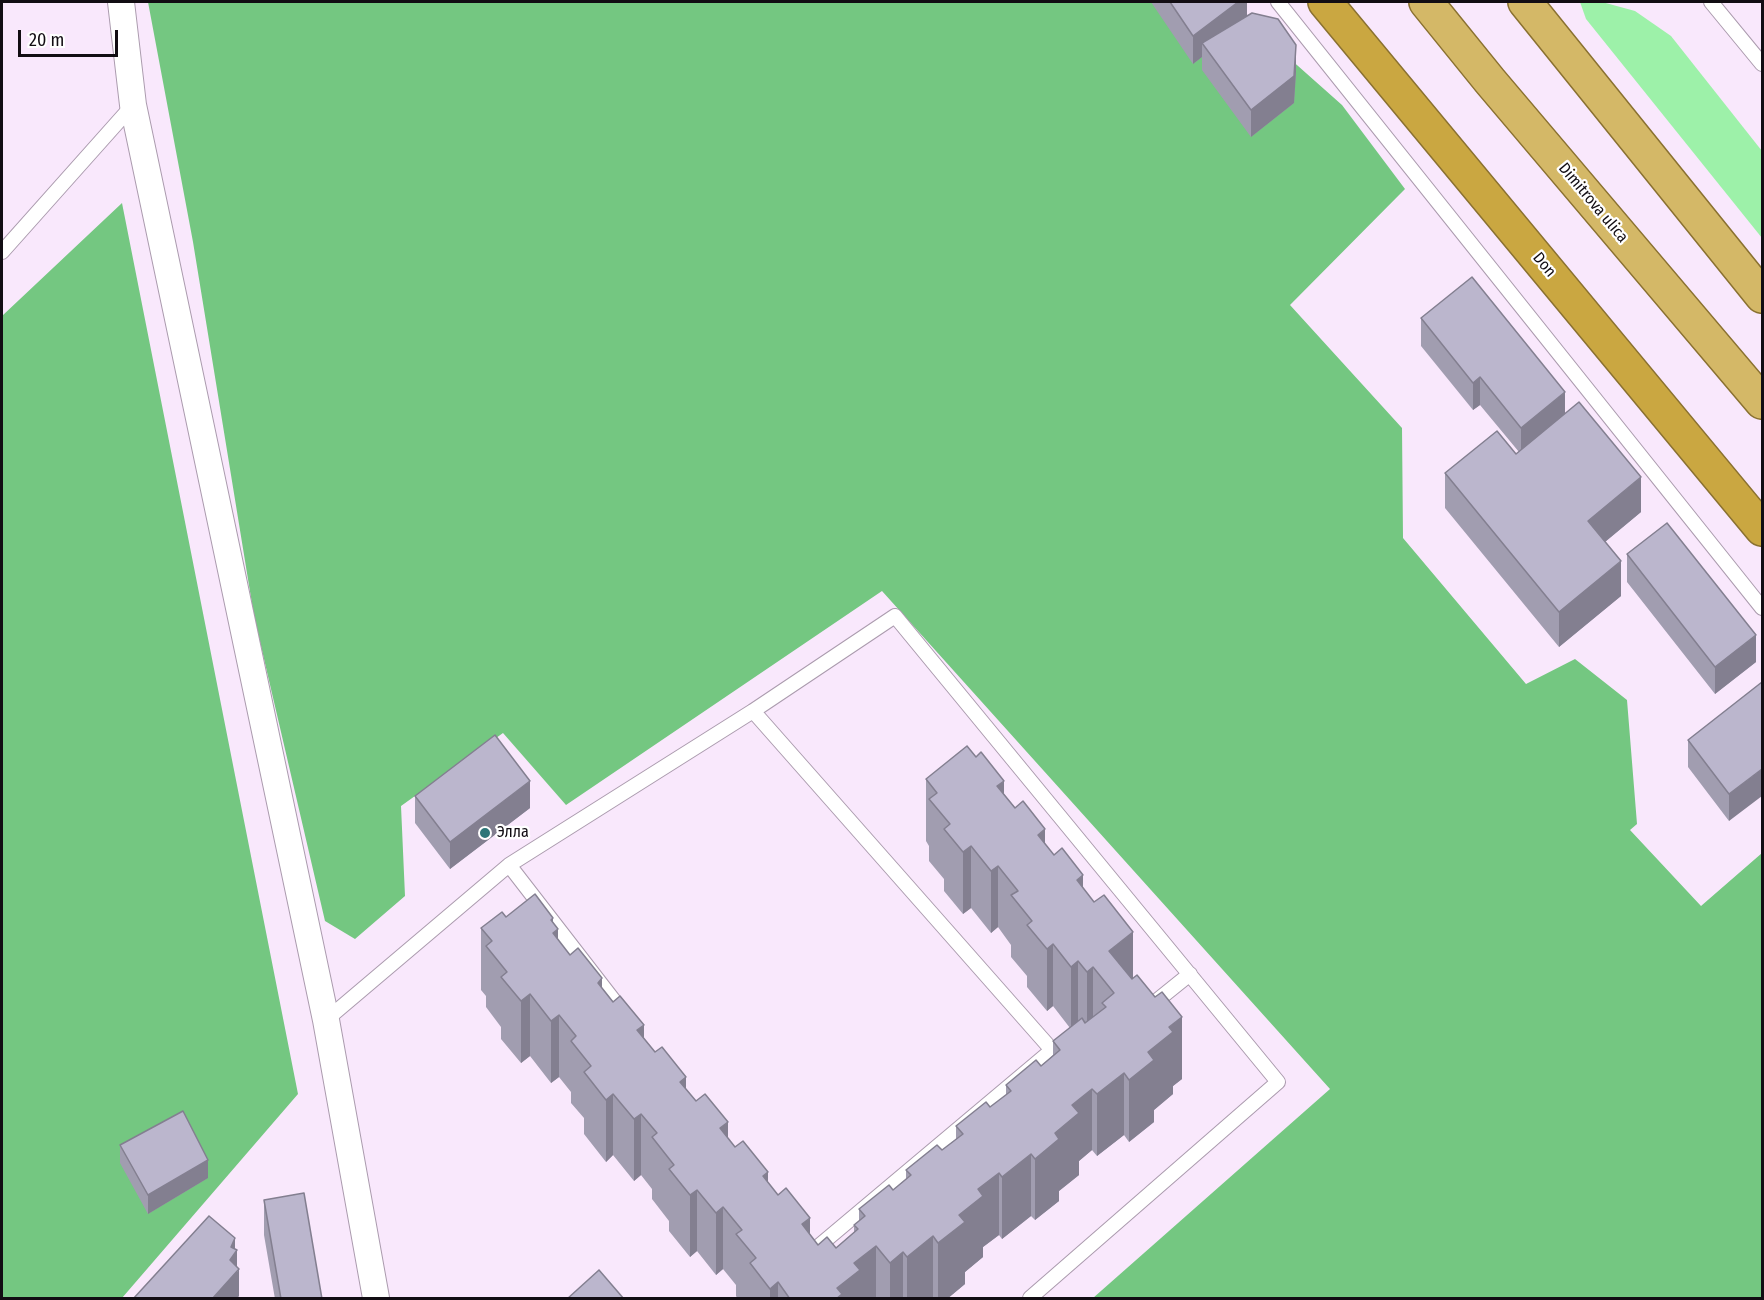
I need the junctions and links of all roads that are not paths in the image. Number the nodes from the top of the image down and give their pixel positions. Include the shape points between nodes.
1 (121, 2) edge
2 (1278, 2) edge
3 (1325, 2) edge
4 (1426, 2) edge
5 (1525, 2) edge
6 (1711, 2) edge
7 (1762, 64) edge
8 (133, 105) junction
9 (2, 252) edge
10 (1762, 296) edge
11 (1762, 402) edge
12 (1762, 529) edge
13 (1762, 609) edge
14 (753, 711) junction
15 (509, 865) junction
16 (1190, 974) junction
17 (1139, 1015) edge
18 (326, 1020) junction
19 (633, 1026) edge
20 (809, 1253) edge
21 (376, 1299) edge
22 (1030, 1299) edge

1 - 8 street
2 - 13 lane
3 - 12 highway, Don
4 - 11 highway, Dimitrova ulica
5 - 10 highway
6 - 7 lane
8 - 9 lane
8 - 18 street
14 - 15 lane
14 - 16 lane via 895,616
14 - 20 lane via 1057,1049
15 - 18 lane
15 - 19 lane
16 - 17 lane
16 - 22 lane via 1278,1082
18 - 21 street

